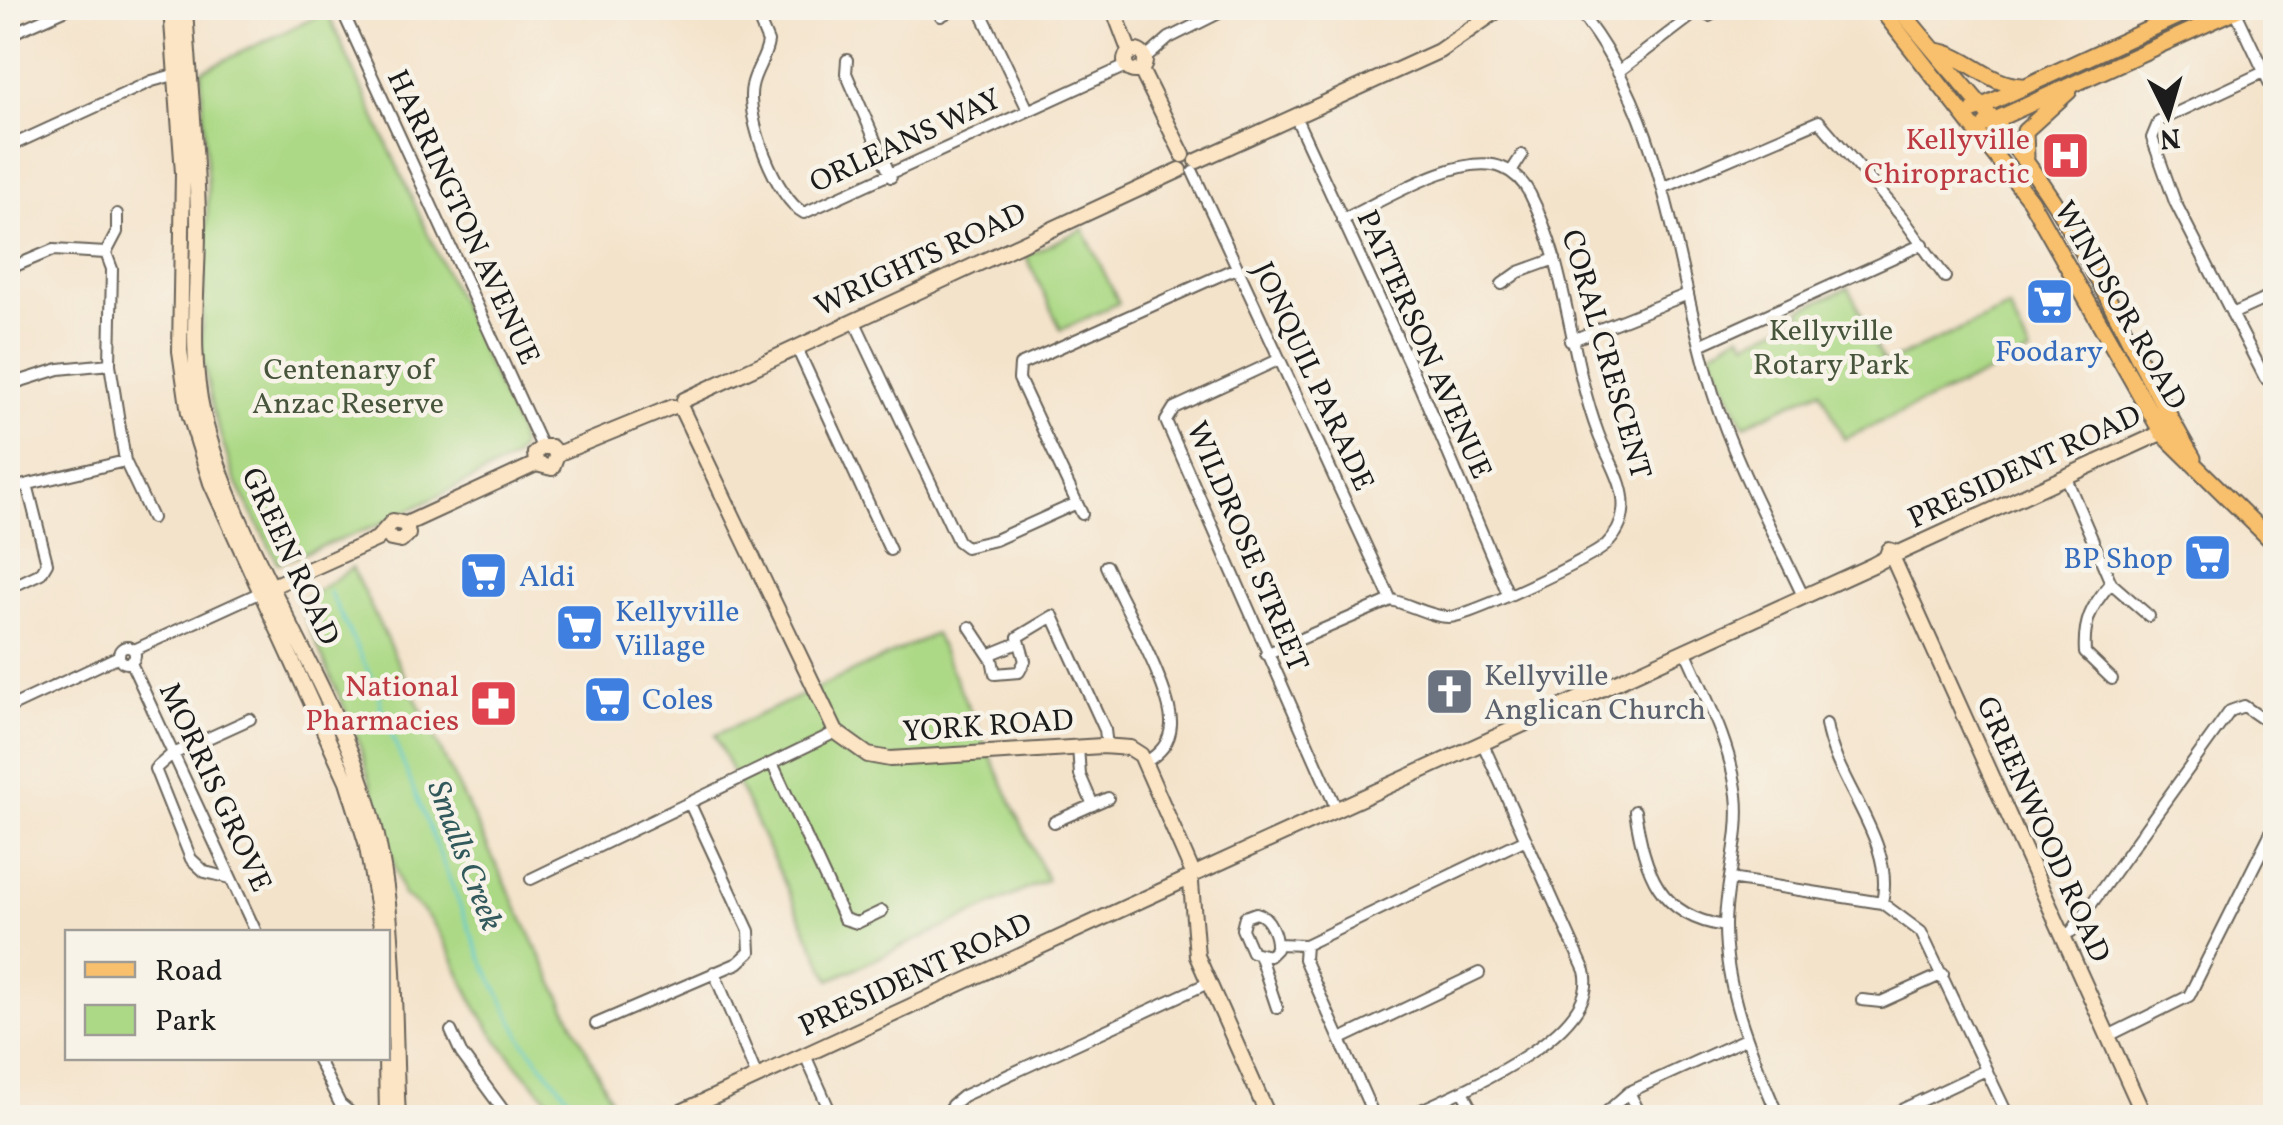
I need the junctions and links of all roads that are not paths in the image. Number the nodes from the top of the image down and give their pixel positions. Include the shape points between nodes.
1 (69, 8) edge
2 (171, 8) edge
3 (185, 8) edge
4 (341, 8) edge
5 (754, 8) edge
6 (955, 8) edge
7 (979, 8) edge
8 (1112, 8) edge
9 (1229, 8) edge
10 (1500, 8) edge
11 (1576, 8) edge
12 (1723, 8) edge
13 (1880, 8) edge
14 (1899, 8) edge
15 (2195, 8) edge
16 (1697, 9) edge
17 (2238, 9) edge
18 (940, 16) dead end
19 (8, 34) edge
20 (1936, 51) junction
21 (848, 60) dead end
22 (1135, 62) junction
23 (1618, 72) junction
24 (2264, 72) junction
25 (183, 73) junction
26 (2075, 84) junction
27 (2022, 86) junction
28 (2276, 97) edge
29 (1982, 106) junction
30 (1028, 110) junction
31 (1966, 114) junction
32 (1295, 116) junction
33 (1994, 120) junction
34 (1978, 128) junction
35 (8, 146) edge
36 (1522, 154) dead end
37 (2028, 163) junction
38 (1188, 165) junction
39 (1511, 172) junction
40 (891, 177) junction
41 (1665, 188) junction
42 (116, 214) dead end
43 (1342, 220) junction
44 (1923, 244) junction
45 (106, 253) junction
46 (1555, 259) junction
47 (1236, 268) junction
48 (8, 269) edge
49 (1945, 277) dead end
50 (1502, 284) dead end
51 (1688, 294) junction
52 (2276, 294) edge
53 (2232, 314) junction
54 (854, 320) junction
55 (1570, 341) junction
56 (1700, 345) junction
57 (796, 346) junction
58 (1278, 360) junction
59 (110, 364) junction
60 (8, 385) edge
61 (2276, 386) edge
62 (679, 406) junction
63 (2167, 430) junction
64 (542, 447) junction
65 (558, 454) junction
66 (124, 460) junction
67 (536, 464) junction
68 (2066, 478) junction
69 (28, 488) junction
70 (8, 489) edge
71 (152, 518) dead end
72 (2276, 545) edge
73 (890, 550) dead end
74 (1894, 558) junction
75 (1106, 566) dead end
76 (20, 583) dead end
77 (2111, 583) junction
78 (267, 589) junction
79 (1508, 594) junction
80 (1803, 596) junction
81 (1391, 600) junction
82 (2149, 616) dead end
83 (970, 627) dead end
84 (1018, 642) junction
85 (134, 650) junction
86 (1684, 650) junction
87 (1266, 654) junction
88 (118, 656) junction
89 (990, 657) junction
90 (131, 663) junction
91 (2112, 680) dead end
92 (8, 708) edge
93 (250, 719) dead end
94 (1826, 724) dead end
95 (2276, 728) edge
96 (836, 732) junction
97 (1482, 742) junction
98 (1107, 746) junction
99 (1078, 747) junction
100 (171, 755) junction
101 (1146, 762) junction
102 (773, 765) junction
103 (1108, 798) dead end
104 (690, 804) junction
105 (1094, 805) junction
106 (1337, 810) junction
107 (1635, 811) dead end
108 (1054, 822) dead end
109 (2276, 822) edge
110 (1526, 839) junction
111 (1191, 876) junction
112 (230, 878) junction
113 (530, 879) dead end
114 (1730, 879) junction
115 (1882, 903) junction
116 (882, 911) dead end
117 (1725, 926) junction
118 (255, 930) edge
119 (382, 930) edge
120 (2062, 936) junction
121 (1277, 947) junction
122 (1304, 949) junction
123 (1260, 957) junction
124 (714, 972) junction
125 (1479, 973) dead end
126 (1942, 974) junction
127 (1208, 983) junction
128 (1862, 1000) dead end
129 (1277, 1008) dead end
130 (596, 1024) dead end
131 (451, 1030) dead end
132 (2108, 1036) junction
133 (1341, 1039) junction
134 (1745, 1040) junction
135 (804, 1055) junction
136 (318, 1060) edge
137 (386, 1060) edge
138 (1986, 1070) junction
139 (757, 1077) junction
140 (1463, 1091) junction
141 (1629, 1092) junction
142 (949, 1110) edge
143 (352, 1114) dead end
144 (387, 1118) edge
145 (398, 1118) edge
146 (509, 1118) edge
147 (668, 1118) edge
148 (833, 1118) edge
149 (1269, 1118) edge
150 (1375, 1118) edge
151 (1403, 1118) edge
152 (1477, 1118) edge
153 (1600, 1118) edge
154 (1642, 1118) edge
155 (1779, 1118) edge
156 (1884, 1118) edge
157 (2008, 1118) edge
158 (2144, 1118) edge

1 - 19 street
2 - 25 street, GREEN ROAD
3 - 25 street, GREEN ROAD
4 - 64 street, HARRINGTON AVENUE
5 - 40 street, ORLEANS WAY via 768,42 749,113 797,210 823,208
6 - 18 street
7 - 30 street
8 - 22 street
9 - 22 street, ORLEANS WAY
10 - 32 street, WRIGHTS ROAD via 1440,51
11 - 23 street
12 - 16 street via 1714,16
13 - 31 main road, WINDSOR ROAD
14 - 20 main road, WINDSOR ROAD
15 - 27 main road
16 - 23 street
17 - 24 street
17 - 26 main road
20 - 27 main road via 1957,54 1997,82
20 - 29 main road, WINDSOR ROAD
21 - 40 street via 846,73
22 - 30 street, ORLEANS WAY
22 - 38 street
23 - 41 street
24 - 28 street
24 - 53 street via 2152,129 2175,202
25 - 35 street
25 - 78 street, GREEN ROAD via 184,384 196,444
26 - 33 main road
26 - 37 main road via 2025,130
27 - 29 main road
29 - 31 main road
29 - 33 main road, WINDSOR ROAD
30 - 40 street, ORLEANS WAY
31 - 34 main road, WINDSOR ROAD
32 - 38 street, WRIGHTS ROAD
32 - 43 street, PATTERSON AVENUE
33 - 34 main road
33 - 37 main road, WINDSOR ROAD
34 - 63 main road, WINDSOR ROAD via 2061,251
36 - 39 street
37 - 63 main road, WINDSOR ROAD via 2079,244
38 - 47 street, JONQUIL PARADE
38 - 54 street, WRIGHTS ROAD
39 - 43 street via 1467,164
39 - 46 street, CORAL CRESCENT via 1530,194
41 - 44 street via 1819,121
41 - 51 street
42 - 45 street via 117,232
43 - 79 street, PATTERSON AVENUE
44 - 49 street
44 - 56 street
45 - 48 street via 53,250
45 - 59 street via 112,269
46 - 50 street
46 - 55 street, CORAL CRESCENT
47 - 54 street via 1020,365 1019,378 1079,509 983,545 958,541
47 - 58 street, JONQUIL PARADE
51 - 55 street
51 - 56 street
52 - 53 street
53 - 61 street via 2265,378
54 - 57 street, WRIGHTS ROAD
55 - 79 street, CORAL CRESCENT via 1623,512 1618,530 1599,550
56 - 80 street via 1726,428
57 - 62 street, WRIGHTS ROAD
57 - 73 street
58 - 81 street, JONQUIL PARADE
58 - 87 street, WILDROSE STREET via 1174,408 1166,420 1252,607
59 - 60 street via 59,369
59 - 66 street
62 - 65 street, WRIGHTS ROAD
62 - 96 street
63 - 68 street, PRESIDENT ROAD
63 - 72 main road, WINDSOR ROAD
64 - 65 street
64 - 67 street
65 - 67 street via 552,468
66 - 69 street
66 - 71 street
67 - 78 street via 406,524 401,541 387,533
68 - 74 street, PRESIDENT ROAD
68 - 77 street
69 - 70 street
69 - 76 street via 47,563
74 - 80 street, PRESIDENT ROAD
74 - 120 street, GREENWOOD ROAD
75 - 101 street via 1169,708 1168,739
77 - 82 street
77 - 91 street via 2083,630 2085,653
78 - 85 street
78 - 119 street, GREEN ROAD via 347,781
78 - 145 street, GREEN ROAD via 348,746 378,839 393,935
79 - 81 street, CORAL CRESCENT via 1451,617
80 - 86 street, PRESIDENT ROAD
81 - 87 street
83 - 89 street
84 - 89 street
84 - 89 street via 1025,662 1019,672 995,674
84 - 98 street via 1023,631 1052,616
85 - 88 street via 126,646
85 - 90 street
86 - 97 street, PRESIDENT ROAD
86 - 114 street via 1732,768 1738,800
87 - 106 street, WILDROSE STREET
88 - 90 street
88 - 92 street
90 - 100 street, MORRIS GROVE
93 - 100 street
94 - 115 street via 1830,747 1882,858 1888,878
95 - 120 street via 2251,709 2230,711 2072,931
96 - 99 street, YORK ROAD via 868,755 890,759
96 - 102 street
97 - 106 street, PRESIDENT ROAD
97 - 110 street
98 - 99 street, YORK ROAD
98 - 101 street, YORK ROAD via 1130,748
99 - 105 street via 1080,776
100 - 112 street, MORRIS GROVE
100 - 112 street via 154,770 191,860
101 - 111 street
102 - 104 street
102 - 116 street via 844,919 857,923
103 - 105 street
104 - 113 street
104 - 124 street via 749,931 750,952
105 - 108 street
106 - 111 street, PRESIDENT ROAD
107 - 117 street via 1640,840 1673,909 1696,922
109 - 132 street via 2189,996
110 - 122 street
110 - 140 street via 1585,971 1586,994 1522,1062
111 - 127 street via 1192,940
111 - 135 street, PRESIDENT ROAD
112 - 118 street, MORRIS GROVE
114 - 115 street
114 - 117 street
115 - 126 street via 1921,932
117 - 134 street
120 - 132 street, GREENWOOD ROAD
121 - 122 street
121 - 123 street
121 - 123 street via 1262,914 1245,917 1242,929
122 - 133 street
123 - 129 street
124 - 130 street
124 - 139 street
125 - 133 street
126 - 128 street via 1881,1002
126 - 138 street
127 - 142 street via 963,1096
127 - 149 street
131 - 146 street
132 - 158 street, GREENWOOD ROAD
133 - 150 street
134 - 141 street
134 - 155 street
135 - 139 street, PRESIDENT ROAD
135 - 148 street
136 - 143 street
137 - 144 street
138 - 156 street
138 - 157 street
139 - 147 street, PRESIDENT ROAD
140 - 151 street
140 - 152 street
141 - 153 street
141 - 154 street

